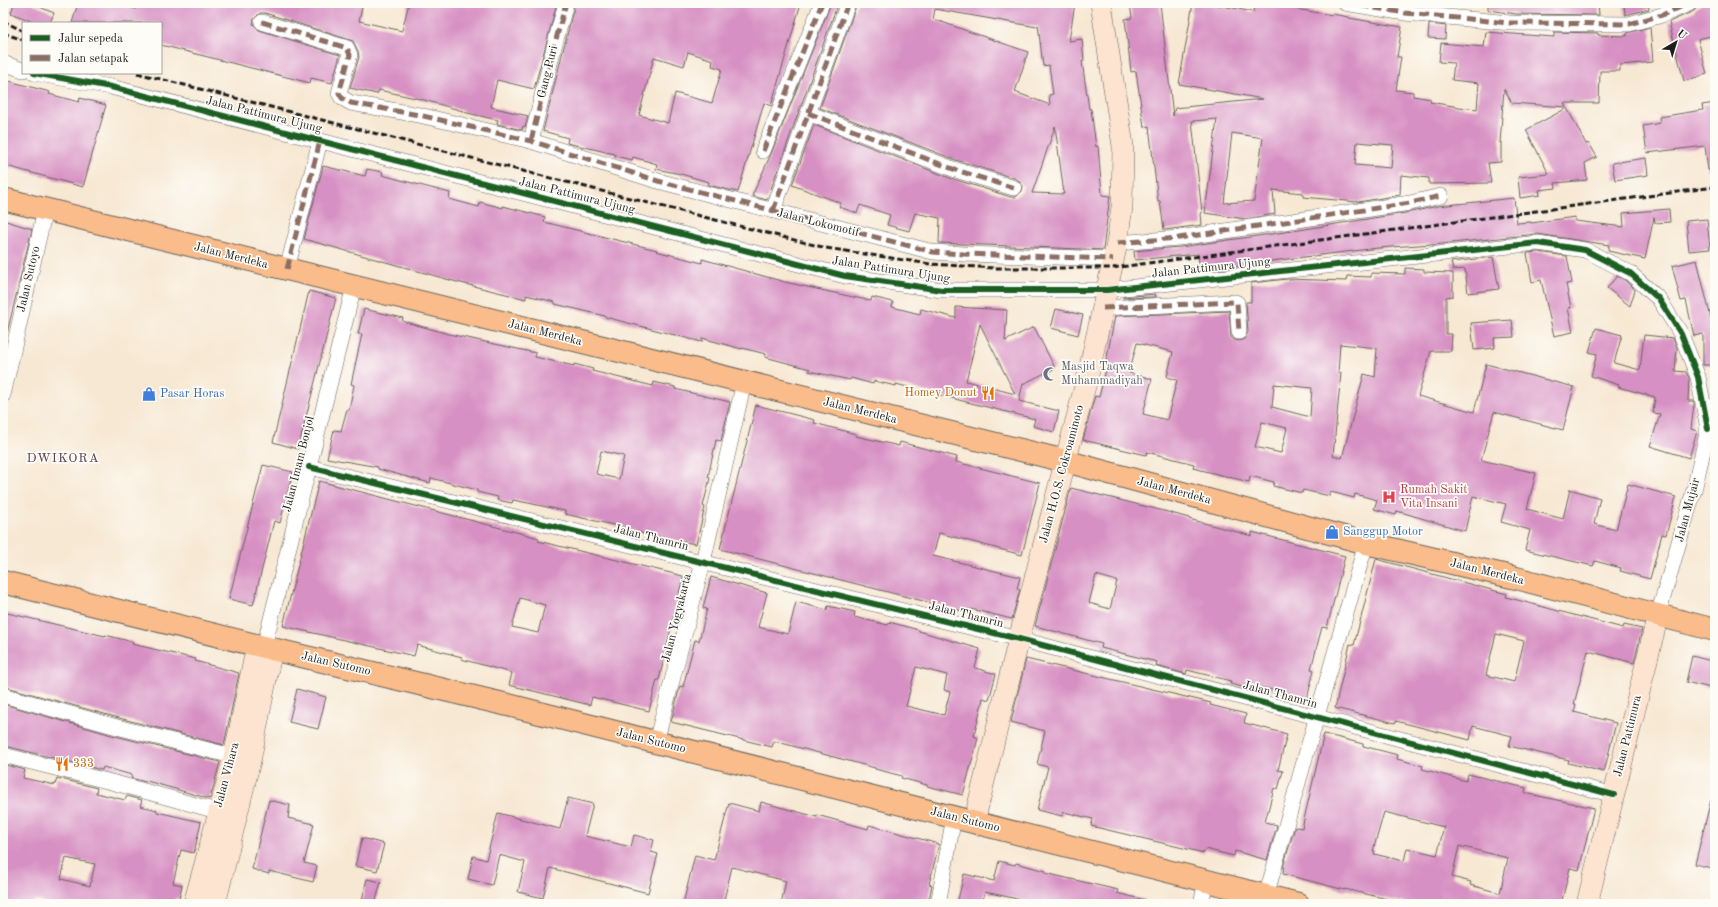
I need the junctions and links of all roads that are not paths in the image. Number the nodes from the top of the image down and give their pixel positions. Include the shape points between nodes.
1 (566, 3) edge
2 (822, 3) edge
3 (848, 3) edge
4 (1101, 3) edge
5 (1345, 3) edge
6 (1690, 3) edge
7 (262, 22) dead end
8 (3, 63) edge
9 (22, 70) edge
10 (40, 74) edge
11 (808, 113) junction
12 (320, 141) junction
13 (531, 141) junction
14 (763, 151) dead end
15 (1014, 188) dead end
16 (1441, 196) dead end
17 (3, 199) edge
18 (45, 210) junction
19 (773, 211) junction
20 (1115, 251) junction
21 (287, 270) junction
22 (354, 286) junction
23 (1105, 299) junction
24 (1239, 332) dead end
25 (744, 382) junction
26 (4, 388) edge
27 (1715, 405) edge
28 (1708, 429) junction
29 (1065, 462) junction
30 (310, 467) junction
31 (1366, 543) junction
32 (702, 562) junction
33 (3, 582) edge
34 (1658, 616) junction
35 (1715, 630) edge
36 (1019, 639) junction
37 (264, 647) junction
38 (3, 695) edge
39 (1317, 716) junction
40 (656, 742) junction
41 (3, 755) edge
42 (242, 759) junction
43 (1614, 795) junction
44 (227, 814) junction
45 (964, 819) junction
46 (1206, 881) junction
47 (1266, 896) junction
48 (194, 904) edge
49 (215, 904) edge
50 (938, 904) edge
51 (1201, 904) edge
52 (1298, 904) edge
53 (1587, 904) edge

1 - 13 street, Gang Puri
2 - 14 street
3 - 11 street
4 - 20 street, Jalan H.O.S. Cokroaminoto via 1124,146 1122,207
5 - 6 street via 1405,13 1510,23 1622,24 1662,15
7 - 13 street, Jalan Lokomotif via 347,48 350,55 339,93 346,101
8 - 9 street
10 - 12 street, Jalan Pattimura Ujung via 111,87
11 - 15 street via 953,169
11 - 19 street
12 - 21 street
12 - 23 street, Jalan Pattimura Ujung via 845,276 942,290
13 - 19 street, Jalan Lokomotif via 658,181
16 - 20 street, Jalan Lokomotif
17 - 18 main road, Jalan Merdeka
18 - 21 main road, Jalan Merdeka
18 - 26 street, Jalan Sutoyo
19 - 20 street, Jalan Lokomotif via 933,252 964,254
20 - 23 street, Jalan H.O.S. Cokroaminoto
21 - 22 main road, Jalan Merdeka
22 - 25 main road, Jalan Merdeka
22 - 30 street, Jalan Imam Bonjol
23 - 24 street via 1235,302
23 - 28 street, Jalan Pattimura Ujung via 1538,243 1585,250 1630,272 1659,299 1681,334 1698,377
23 - 29 street, Jalan H.O.S. Cokroaminoto
25 - 29 main road, Jalan Merdeka
25 - 32 street, Jalan Yogyakarta
27 - 28 street, Jalan Mujair
28 - 34 street, Jalan Mujair via 1694,490
29 - 31 main road, Jalan Merdeka
29 - 36 street, Jalan H.O.S. Cokroaminoto
30 - 32 street, Jalan Thamrin
30 - 37 street, Jalan Imam Bonjol
31 - 34 main road, Jalan Merdeka via 1516,578
31 - 39 street
32 - 36 street, Jalan Thamrin
32 - 40 street, Jalan Yogyakarta
33 - 37 main road, Jalan Sutomo
34 - 35 main road, Jalan Merdeka
34 - 43 street, Jalan Pattimura
36 - 39 street, Jalan Thamrin
36 - 45 street, Jalan H.O.S. Cokroaminoto
37 - 40 main road, Jalan Sutomo
37 - 42 street, Jalan Vihara
38 - 42 street
39 - 43 street, Jalan Thamrin
39 - 47 street
40 - 45 main road, Jalan Sutomo
41 - 44 street
42 - 44 street, Jalan Vihara
43 - 53 street, Jalan Pattimura
44 - 48 street, Jalan Vihara
44 - 49 street, Jalan Vihara
45 - 46 main road, Jalan Sutomo
45 - 50 street, Jalan H.O.S. Cokroaminoto
46 - 47 main road, Jalan Sutomo
46 - 51 street
47 - 52 main road, Jalan Sutomo

